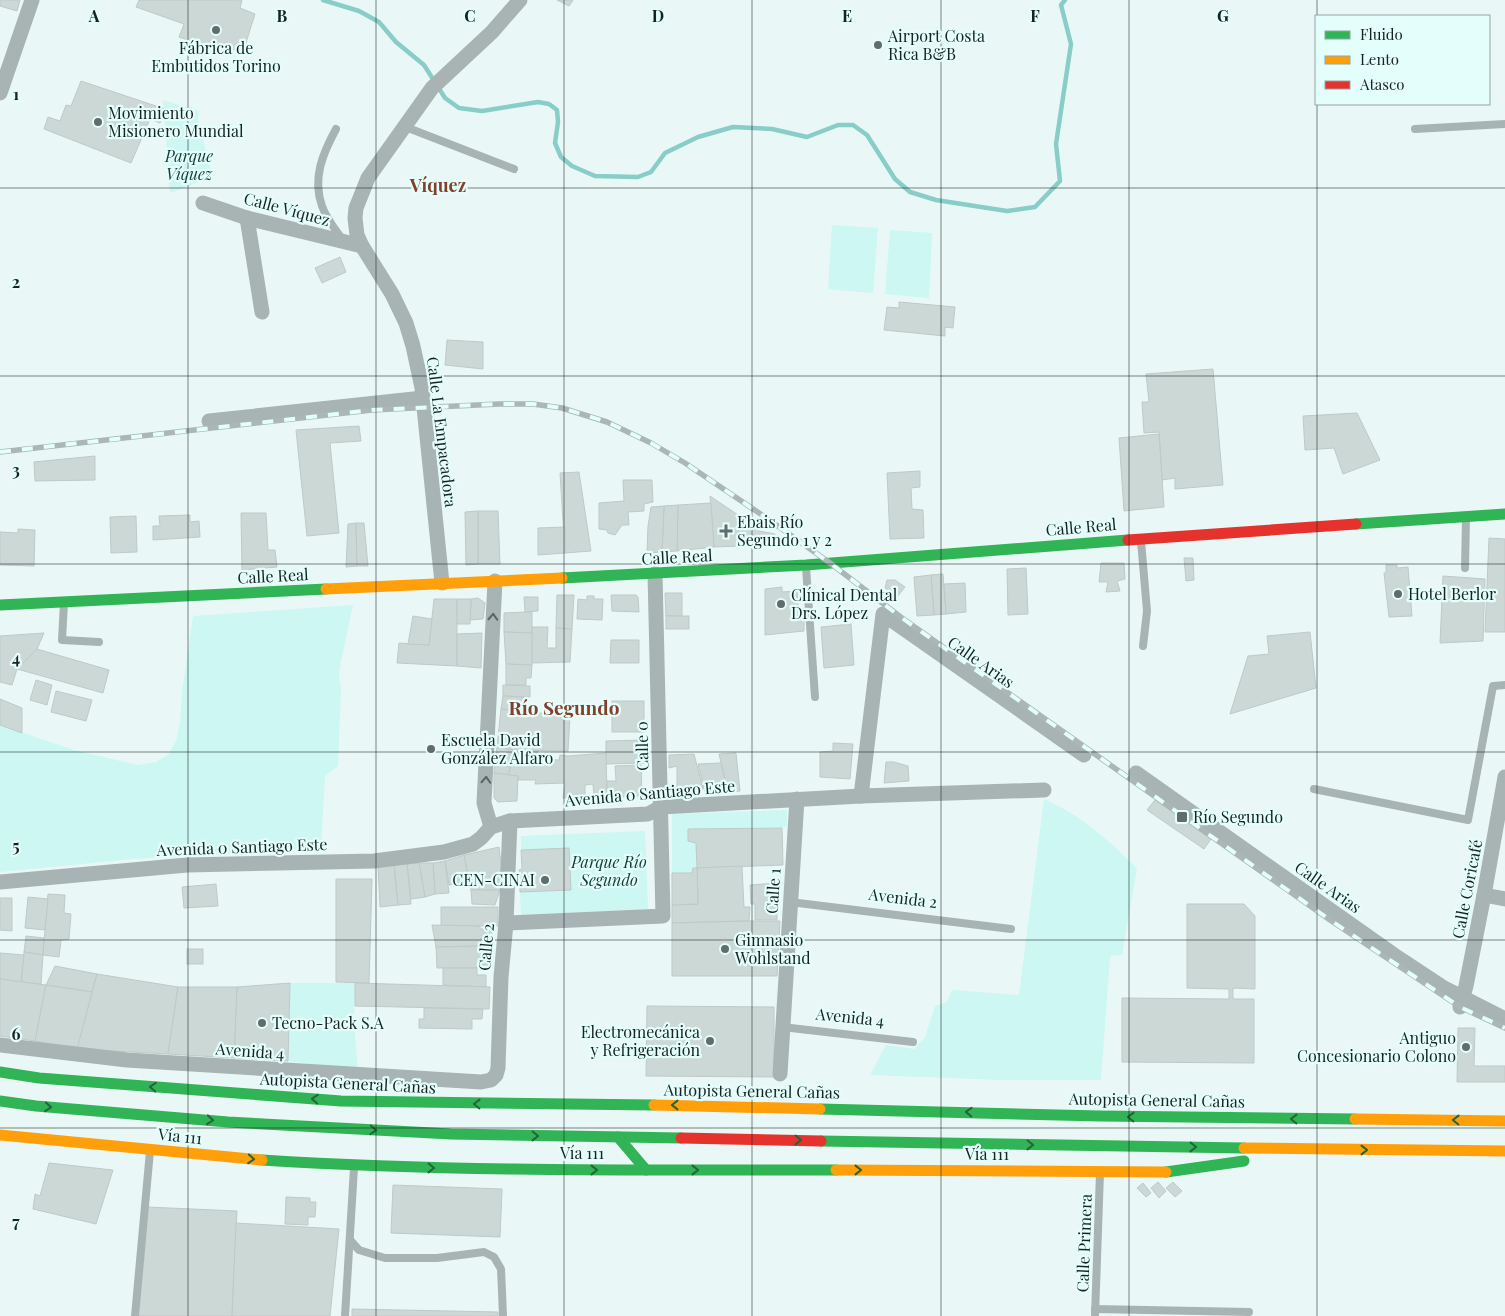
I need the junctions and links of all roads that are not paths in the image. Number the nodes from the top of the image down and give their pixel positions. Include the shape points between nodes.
1 (32, 0) edge
2 (520, 0) edge
3 (0, 93) edge
4 (1505, 124) edge
5 (403, 126) junction
6 (336, 129) dead end
7 (1415, 129) dead end
8 (514, 169) dead end
9 (203, 203) dead end
10 (248, 218) junction
11 (343, 242) junction
12 (362, 246) junction
13 (262, 312) dead end
14 (423, 398) junction
15 (209, 421) dead end
16 (1505, 514) edge
17 (1466, 516) junction
18 (1141, 538) junction
19 (806, 565) junction
20 (1465, 568) dead end
21 (655, 574) junction
22 (495, 581) junction
23 (442, 583) junction
24 (64, 602) junction
25 (0, 605) edge
26 (98, 642) dead end
27 (1143, 646) dead end
28 (1505, 685) edge
29 (815, 697) dead end
30 (1084, 755) dead end
31 (1136, 773) dead end
32 (1505, 777) edge
33 (1314, 789) dead end
34 (1044, 790) dead end
35 (861, 796) junction
36 (797, 799) junction
37 (661, 807) junction
38 (510, 821) junction
39 (491, 827) junction
40 (0, 882) edge
41 (1484, 895) junction
42 (1505, 899) edge
43 (790, 902) junction
44 (506, 924) junction
45 (1011, 929) dead end
46 (1462, 1002) junction
47 (1505, 1019) edge
48 (782, 1027) junction
49 (913, 1042) dead end
50 (0, 1044) edge
51 (0, 1072) edge
52 (780, 1074) dead end
53 (496, 1075) joint
54 (0, 1101) edge
55 (1505, 1121) edge
56 (0, 1135) edge
57 (618, 1137) junction
58 (1316, 1149) junction
59 (151, 1150) junction
60 (1505, 1151) edge
61 (354, 1166) junction
62 (646, 1170) junction
63 (1100, 1171) junction
64 (350, 1240) junction
65 (1095, 1312) edge
66 (1249, 1312) dead end
67 (135, 1316) edge
68 (345, 1316) edge
69 (504, 1316) edge

1 - 3 street
2 - 5 street, Calle La Empacadora via 492,32 437,83
4 - 7 lane
5 - 8 lane
5 - 12 street, Calle La Empacadora via 368,178 359,198 355,225
6 - 11 lane via 318,170 319,192 322,206
9 - 10 street, Calle Víquez
10 - 11 street, Calle Víquez
10 - 13 street
11 - 12 street, Calle Víquez
12 - 14 street, Calle La Empacadora via 406,323
14 - 15 street
14 - 23 street, Calle La Empacadora
16 - 17 main road, Calle Real
17 - 18 main road, Calle Real
17 - 20 lane
18 - 19 main road, Calle Real
18 - 27 lane via 1147,611
19 - 21 main road, Calle Real
19 - 29 lane
21 - 22 main road, Calle Real
21 - 37 street, Calle 0
22 - 23 main road, Calle Real
39 -> 22 street via 484,803
23 - 24 main road, Calle Real
24 - 25 main road, Calle Real
24 - 26 lane via 62,640
28 - 33 lane via 1493,686 1468,820
30 - 35 street, Calle Arias via 883,614
31 - 46 street, Calle Arias
32 - 41 street, Calle Coricafé
34 - 35 street, Avenida 0 Santiago Este
35 - 36 street, Avenida 0 Santiago Este
36 - 37 street, Avenida 0 Santiago Este
36 - 43 street, Calle 1
37 - 38 street, Avenida 0 Santiago Este via 648,814
37 - 44 street, Calle 0 via 663,916
38 - 39 street, Avenida 0 Santiago Este
38 - 44 street, Calle 2
39 - 40 street, Avenida 0 Santiago Este via 472,844 444,852 374,861 187,865
41 - 42 street
41 - 46 street, Calle Coricafé
43 - 45 lane, Avenida 2
43 - 48 street, Calle 1
44 - 53 street, Calle 2
46 - 47 street, Calle Arias
48 - 49 lane, Avenida 4
48 - 52 street, Calle 1
50 - 53 street, Avenida 4 via 128,1060 316,1073 481,1082
55 -> 51 main road, Autopista General Cañas via 341,1101 38,1078
54 -> 57 main road via 238,1122 451,1134
56 - 59 main road, Vía 111
57 -> 58 main road
57 - 62 main road
58 -> 60 main road
58 - 63 main road, Vía 111 via 1166,1172
59 -> 61 main road, Vía 111
59 - 67 lane
61 -> 62 main road, Vía 111
61 - 64 lane
62 -> 63 main road, Vía 111
63 - 65 lane, Calle Primera
64 - 68 lane
64 - 69 lane via 359,1250 385,1258 437,1258 484,1252 494,1257 501,1269
65 - 66 lane

